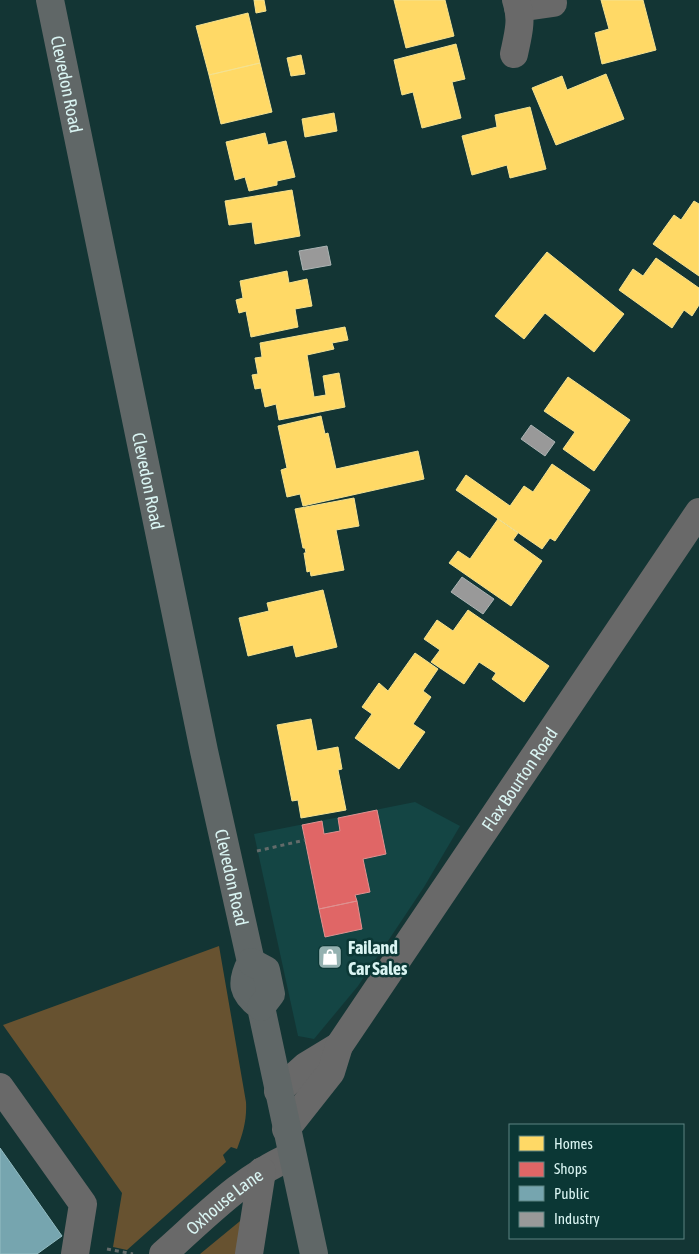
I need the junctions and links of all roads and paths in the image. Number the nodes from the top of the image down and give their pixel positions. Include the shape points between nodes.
1 (50, 0) edge
2 (553, 3) dead end
3 (517, 4) edge
4 (514, 54) dead end
5 (699, 512) edge
6 (305, 840) dead end
7 (227, 858) junction
8 (339, 1046) junction
9 (0, 1087) edge
10 (278, 1091) junction
11 (286, 1129) junction
12 (292, 1156) junction
13 (262, 1171) junction
14 (75, 1254) edge
15 (163, 1254) edge
16 (250, 1254) edge
17 (314, 1254) edge

1 - 7 main road, Clevedon Road
2 - 3 street
3 - 4 street via 520,27
5 - 8 street, Flax Bourton Road
6 - 7 path
7 - 10 main road, Clevedon Road via 250,962 266,970 271,994 261,1007
8 - 10 street, Flax Bourton Road via 306,1066
8 - 11 street, Flax Bourton Road via 331,1072
9 - 14 street via 84,1204
10 - 11 main road, Clevedon Road
11 - 12 main road, Clevedon Road
12 - 13 street, Oxhouse Lane
12 - 17 main road, Clevedon Road
13 - 15 street, Oxhouse Lane via 228,1196
13 - 16 street

